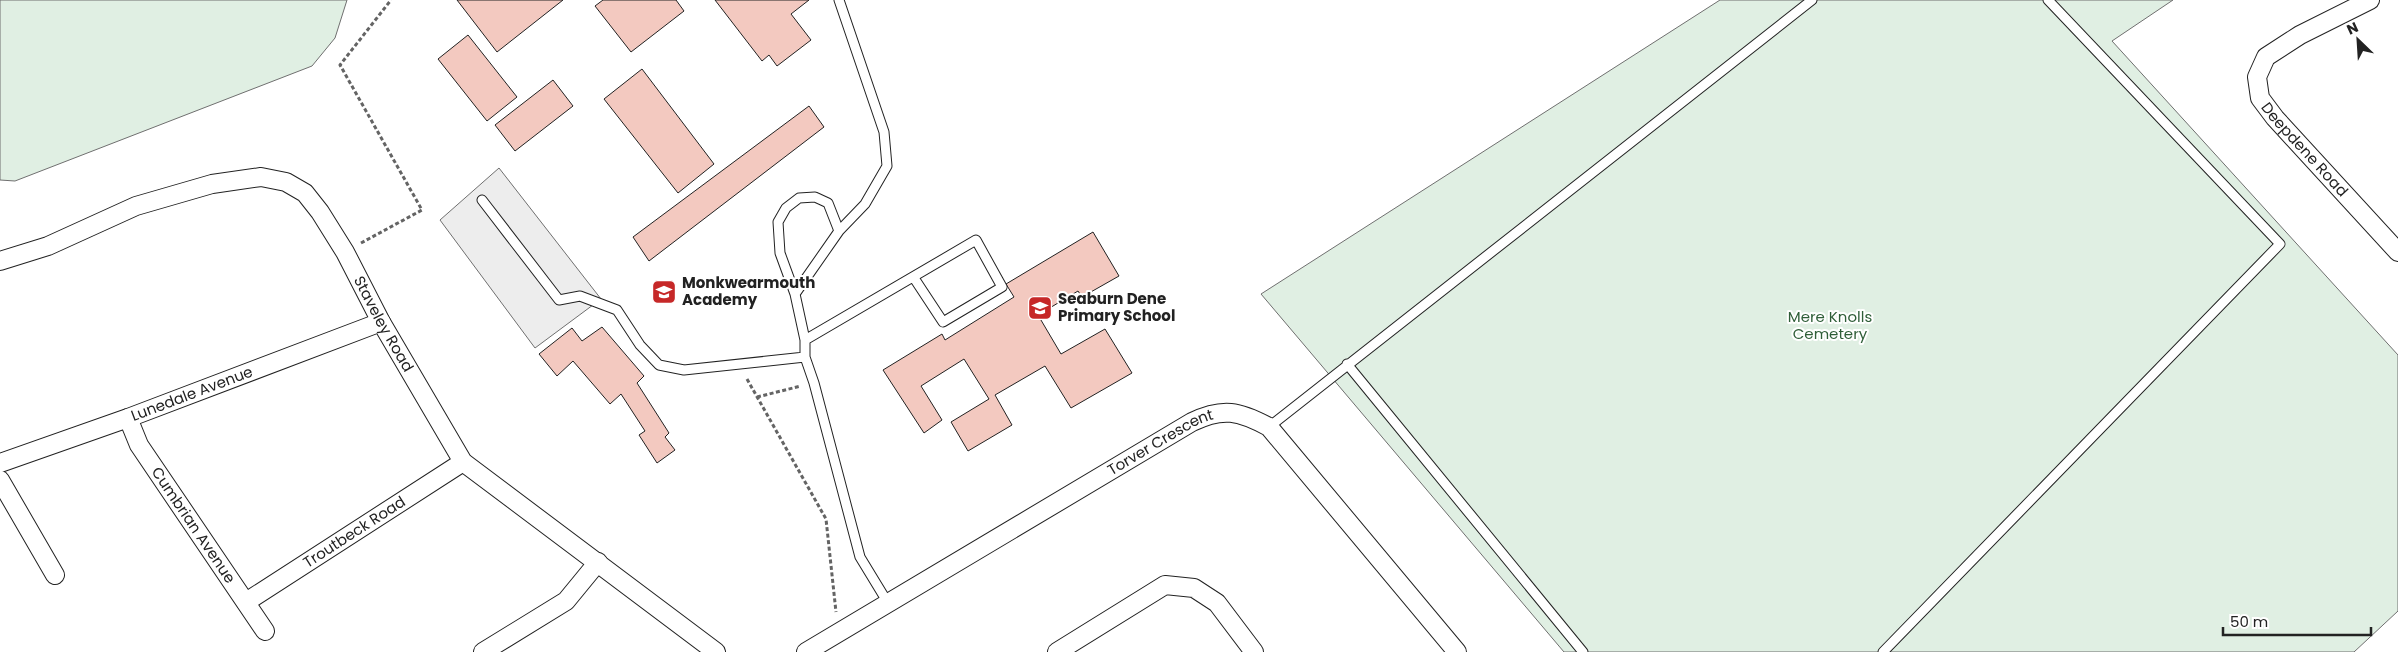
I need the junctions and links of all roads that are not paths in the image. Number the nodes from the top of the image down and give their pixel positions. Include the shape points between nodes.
1 (839, 0) edge
2 (1812, 0) edge
3 (2048, 0) edge
4 (2370, 0) edge
5 (482, 200) dead end
6 (839, 231) junction
7 (2398, 252) edge
8 (0, 261) edge
9 (914, 278) junction
10 (795, 294) junction
11 (381, 322) junction
12 (805, 340) junction
13 (805, 357) junction
14 (1347, 364) junction
15 (128, 418) junction
16 (1268, 427) junction
17 (0, 462) edge
18 (463, 462) junction
19 (0, 480) edge
20 (598, 562) junction
21 (55, 575) dead end
22 (246, 602) junction
23 (888, 603) junction
24 (265, 630) dead end
25 (483, 652) edge
26 (716, 652) edge
27 (806, 652) edge
28 (1057, 652) edge
29 (1254, 652) edge
30 (1457, 652) edge
31 (1583, 652) edge
32 (1883, 652) edge

1 - 6 lane via 884,132 887,166 865,204
2 - 14 lane
3 - 32 lane via 2280,244
4 - 7 street, Deepdene Road via 2300,35 2266,57 2257,77 2260,98 2275,118
5 - 13 lane via 558,300 580,296 617,310 640,345 660,365 684,370
6 - 10 lane
6 - 10 lane via 828,203 815,197 799,198 786,208 778,222 780,252
8 - 11 street, Staveley Road via 48,246 136,206 212,184 261,177 286,182 305,193 345,252
9 - 9 lane via 976,240 1002,287 943,322
9 - 12 lane
10 - 12 lane
11 - 15 street, Lunedale Avenue
11 - 18 street, Staveley Road
12 - 13 lane
13 - 23 lane via 860,558
14 - 16 lane
14 - 31 lane
15 - 17 street, Lunedale Avenue
15 - 22 street, Cumbrian Avenue via 139,445
16 - 23 street, Torver Crescent via 1248,416 1229,412 1209,414
16 - 30 street, Torver Crescent
18 - 20 street, Staveley Road
18 - 22 street, Troutbeck Road
19 - 21 street
20 - 25 street via 566,601
20 - 26 street, Staveley Road
22 - 24 street, Cumbrian Avenue
23 - 27 street, Torver Crescent
28 - 29 street via 1165,585 1194,588 1217,603

